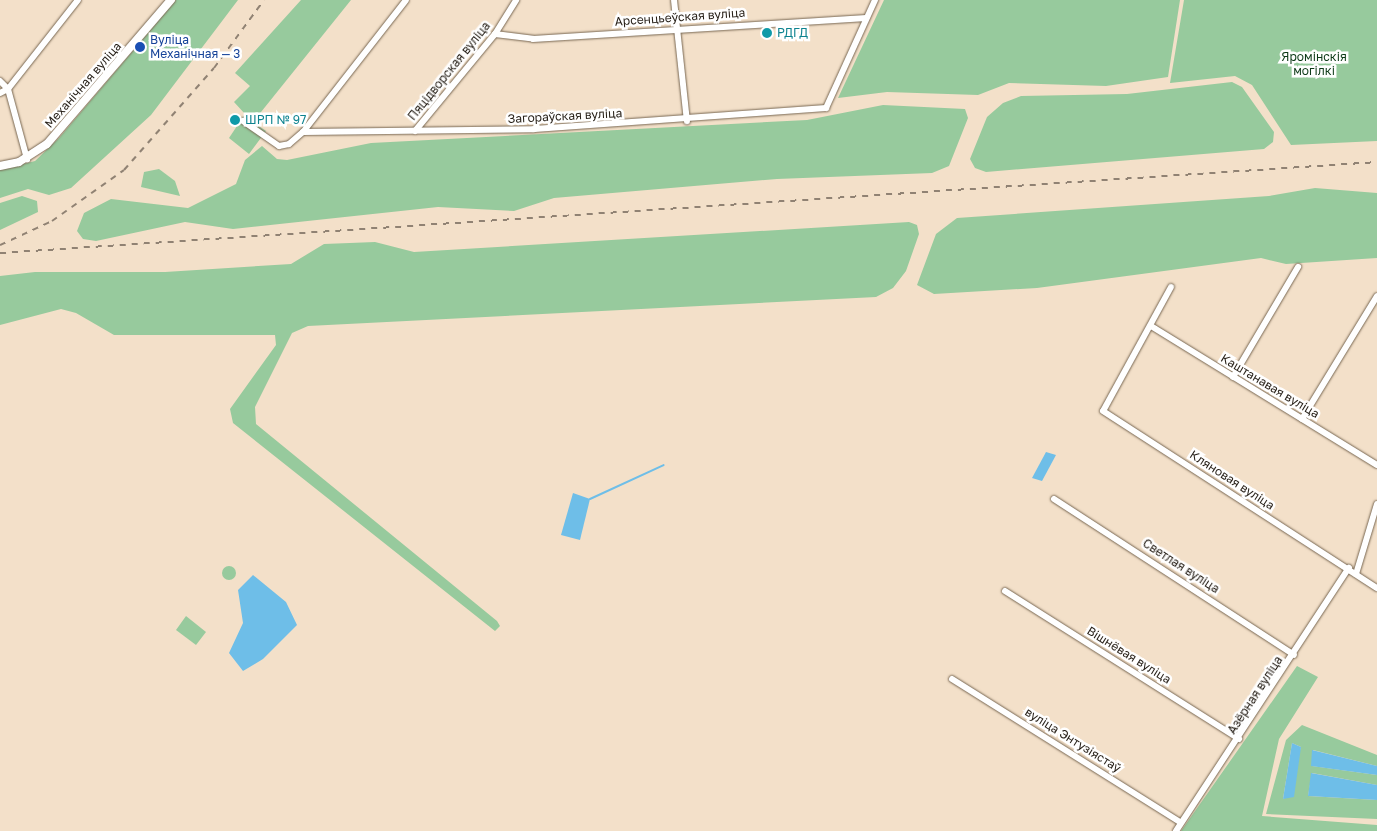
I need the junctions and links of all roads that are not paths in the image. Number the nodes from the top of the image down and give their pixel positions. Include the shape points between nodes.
1 (78, 0) edge
2 (171, 0) edge
3 (406, 0) edge
4 (516, 0) edge
5 (674, 0) edge
6 (875, 0) edge
7 (866, 18) junction
8 (679, 27) junction
9 (495, 34) junction
10 (0, 81) edge
11 (8, 89) junction
12 (0, 93) edge
13 (243, 121) dead end
14 (687, 121) junction
15 (415, 131) junction
16 (303, 132) junction
17 (27, 158) junction
18 (0, 166) edge
19 (1298, 267) dead end
20 (1171, 287) dead end
21 (1377, 296) edge
22 (1152, 326) junction
23 (1233, 377) junction
24 (1302, 419) junction
25 (1377, 465) edge
26 (1054, 499) dead end
27 (1377, 504) edge
28 (1349, 568) junction
29 (1356, 574) junction
30 (1377, 588) edge
31 (1004, 591) dead end
32 (1294, 655) junction
33 (952, 679) dead end
34 (1240, 739) junction
35 (1180, 822) junction
36 (1176, 831) edge

1 - 11 street
2 - 17 street, Механічная вуліца via 54,137
3 - 16 street
4 - 9 street, Пяцідворская вуліца
5 - 8 street
6 - 7 street
7 - 8 street, Арсенцьеўская вуліца
7 - 14 street, Загораўская вуліца via 826,108
8 - 9 street, Арсенцьеўская вуліца via 533,39
8 - 14 street
9 - 15 street, Пяцідворская вуліца
10 - 11 street
11 - 12 street
11 - 17 street
13 - 16 street via 279,146
14 - 15 street, Загораўская вуліца
15 - 16 street, Загораўская вуліца
17 - 18 street, Механічная вуліца
19 - 23 street
20 - 22 street
21 - 24 street
22 - 23 street, Каштанавая вуліца
22 - 28 street, Кляновая вуліца via 1103,412
23 - 24 street, Каштанавая вуліца
24 - 25 street, Каштанавая вуліца
26 - 32 street, Светлая вуліца
27 - 29 street
28 - 29 street, Кляновая вуліца
28 - 32 street, Азёрная вуліца
29 - 30 street, Кляновая вуліца
31 - 34 street, Вішнёвая вуліца
32 - 34 street, Азёрная вуліца
33 - 35 street, вуліца Энтузіястаў
34 - 35 street, Азёрная вуліца
35 - 36 street, Азёрная вуліца

